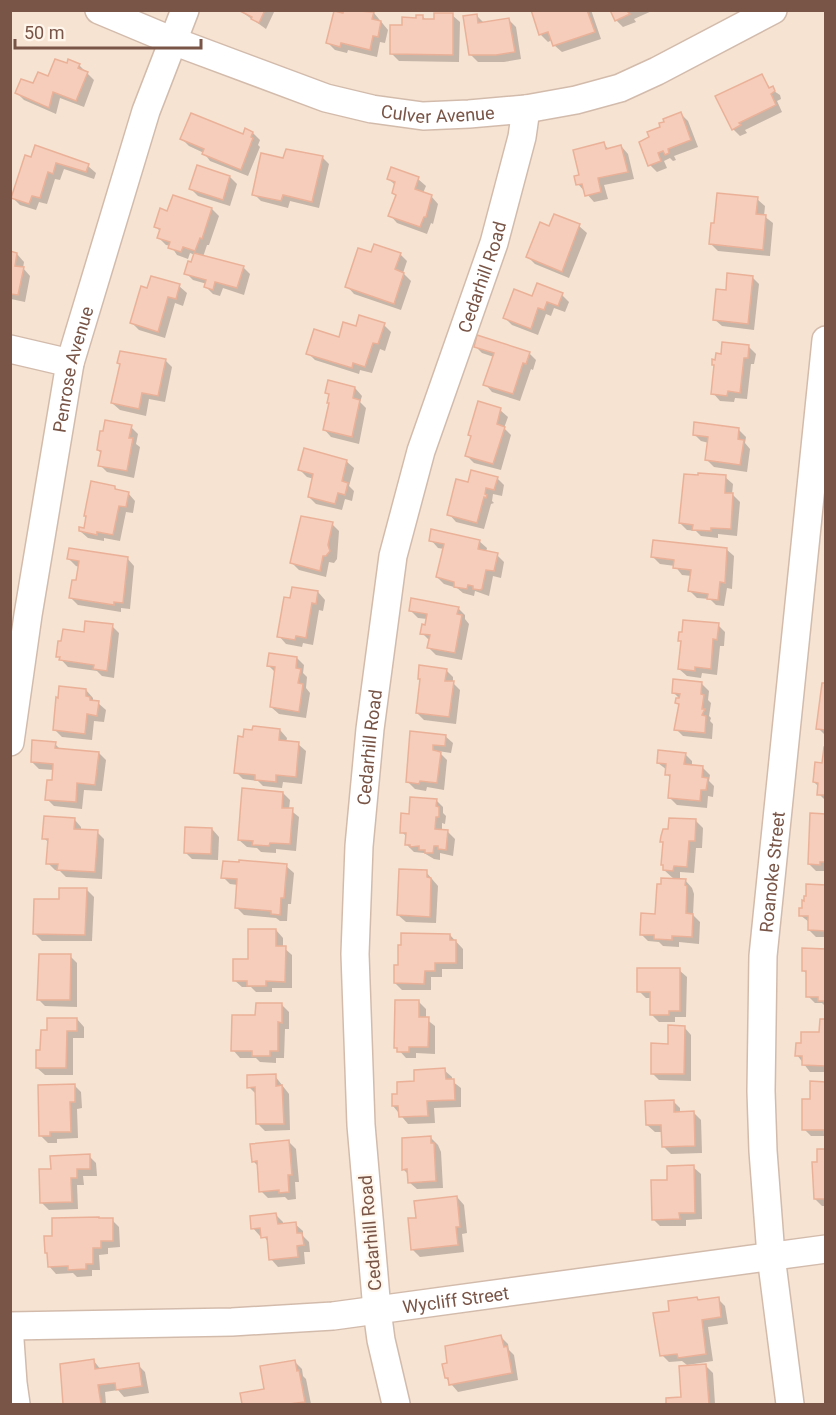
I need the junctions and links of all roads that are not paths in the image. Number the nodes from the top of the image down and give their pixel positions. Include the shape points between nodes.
1 (99, 10) edge
2 (185, 10) edge
3 (773, 10) edge
4 (173, 41) junction
5 (526, 109) junction
6 (825, 340) edge
7 (10, 349) edge
8 (70, 363) junction
9 (10, 742) edge
10 (825, 1249) edge
11 (771, 1256) junction
12 (377, 1310) junction
13 (10, 1326) edge
14 (10, 1340) edge
15 (16, 1404) edge
16 (396, 1404) edge
17 (790, 1404) edge

1 - 4 street, Culver Avenue
2 - 4 street, Penrose Avenue
3 - 5 street, Culver Avenue via 620,88
4 - 5 street, Culver Avenue via 326,98 372,108 423,116
4 - 8 street, Penrose Avenue via 146,111
5 - 12 street, Cedarhill Road via 494,243 421,451 393,556 370,729 359,846 355,954 361,1125
6 - 11 street, Roanoke Street via 763,956 761,1090
7 - 8 street
8 - 9 street, Penrose Avenue
10 - 11 street, Wycliff Street
11 - 12 street, Wycliff Street
11 - 17 street, Roanoke Street
12 - 13 street, Wycliff Street via 232,1322
12 - 16 street, Cedarhill Road
14 - 15 street

